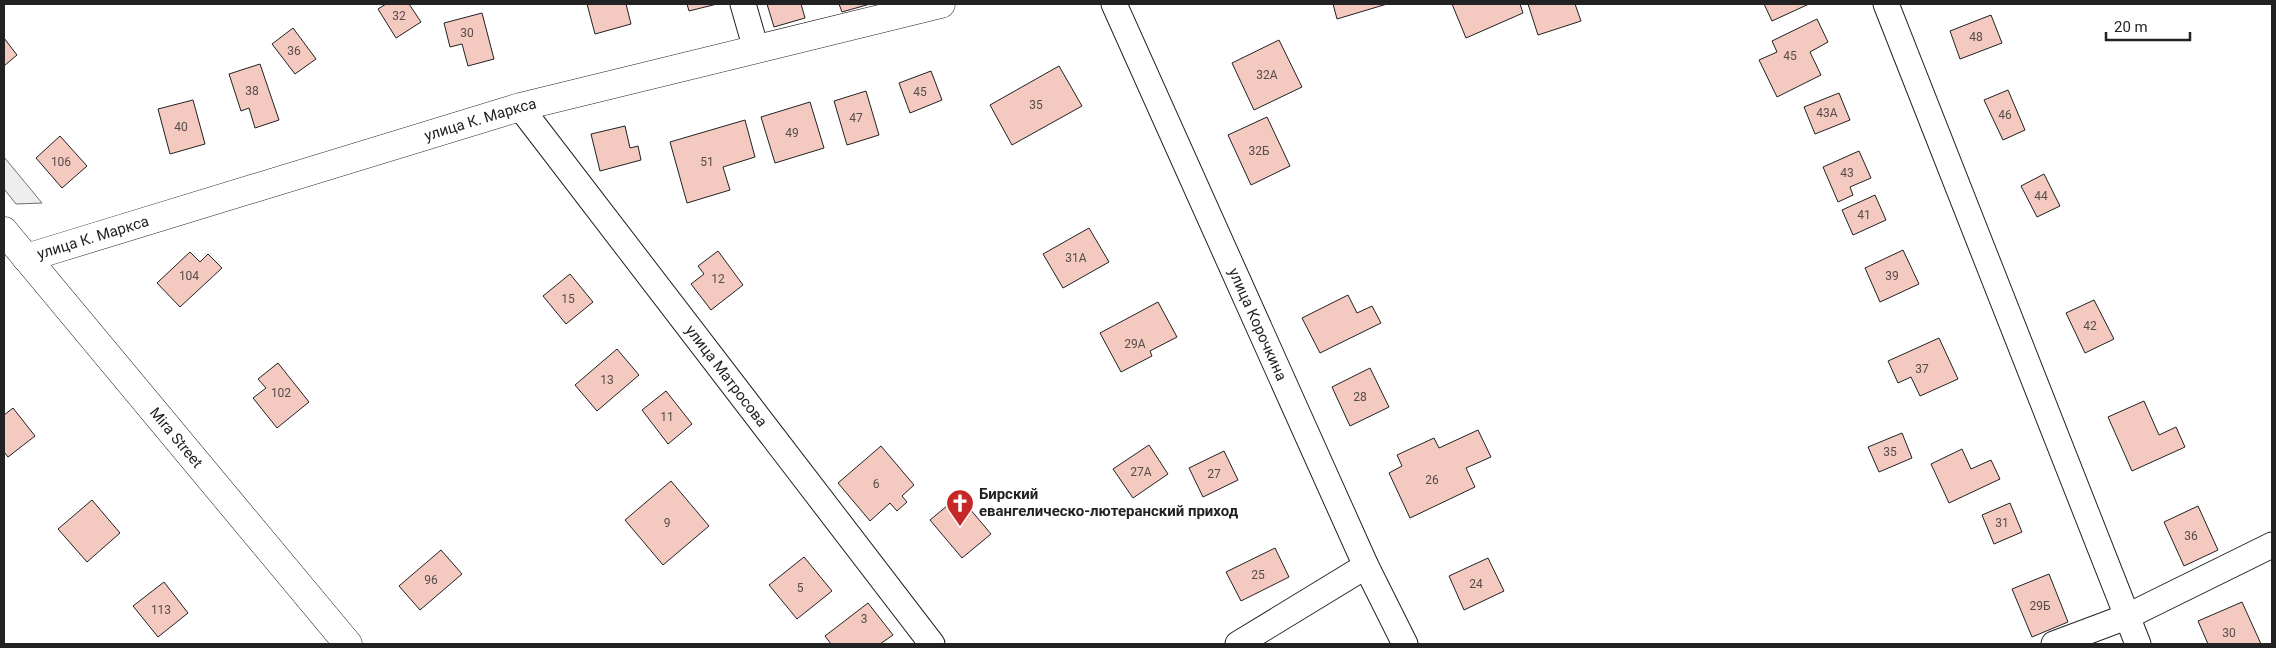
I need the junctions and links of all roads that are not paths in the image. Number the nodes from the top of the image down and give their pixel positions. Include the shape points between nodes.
1 (743, 4) edge
2 (941, 4) edge
3 (1114, 4) edge
4 (1886, 4) edge
5 (756, 49) junction
6 (520, 107) junction
7 (4, 231) edge
8 (26, 258) junction
9 (2272, 545) edge
10 (1366, 566) junction
11 (2126, 617) junction
12 (348, 644) edge
13 (932, 644) edge
14 (1238, 644) edge
15 (1405, 644) edge
16 (2054, 644) edge
17 (2138, 644) edge

1 - 5 street
2 - 5 main road, улица К. Маркса
3 - 10 street, улица Корочкина
4 - 11 street
5 - 6 main road, улица К. Маркса
6 - 8 main road, улица К. Маркса
6 - 13 street, улица Матросова
7 - 8 main road, Mira Street
8 - 12 main road, Mira Street
9 - 11 street
10 - 14 street
10 - 15 street, улица Корочкина
11 - 16 street
11 - 17 street

